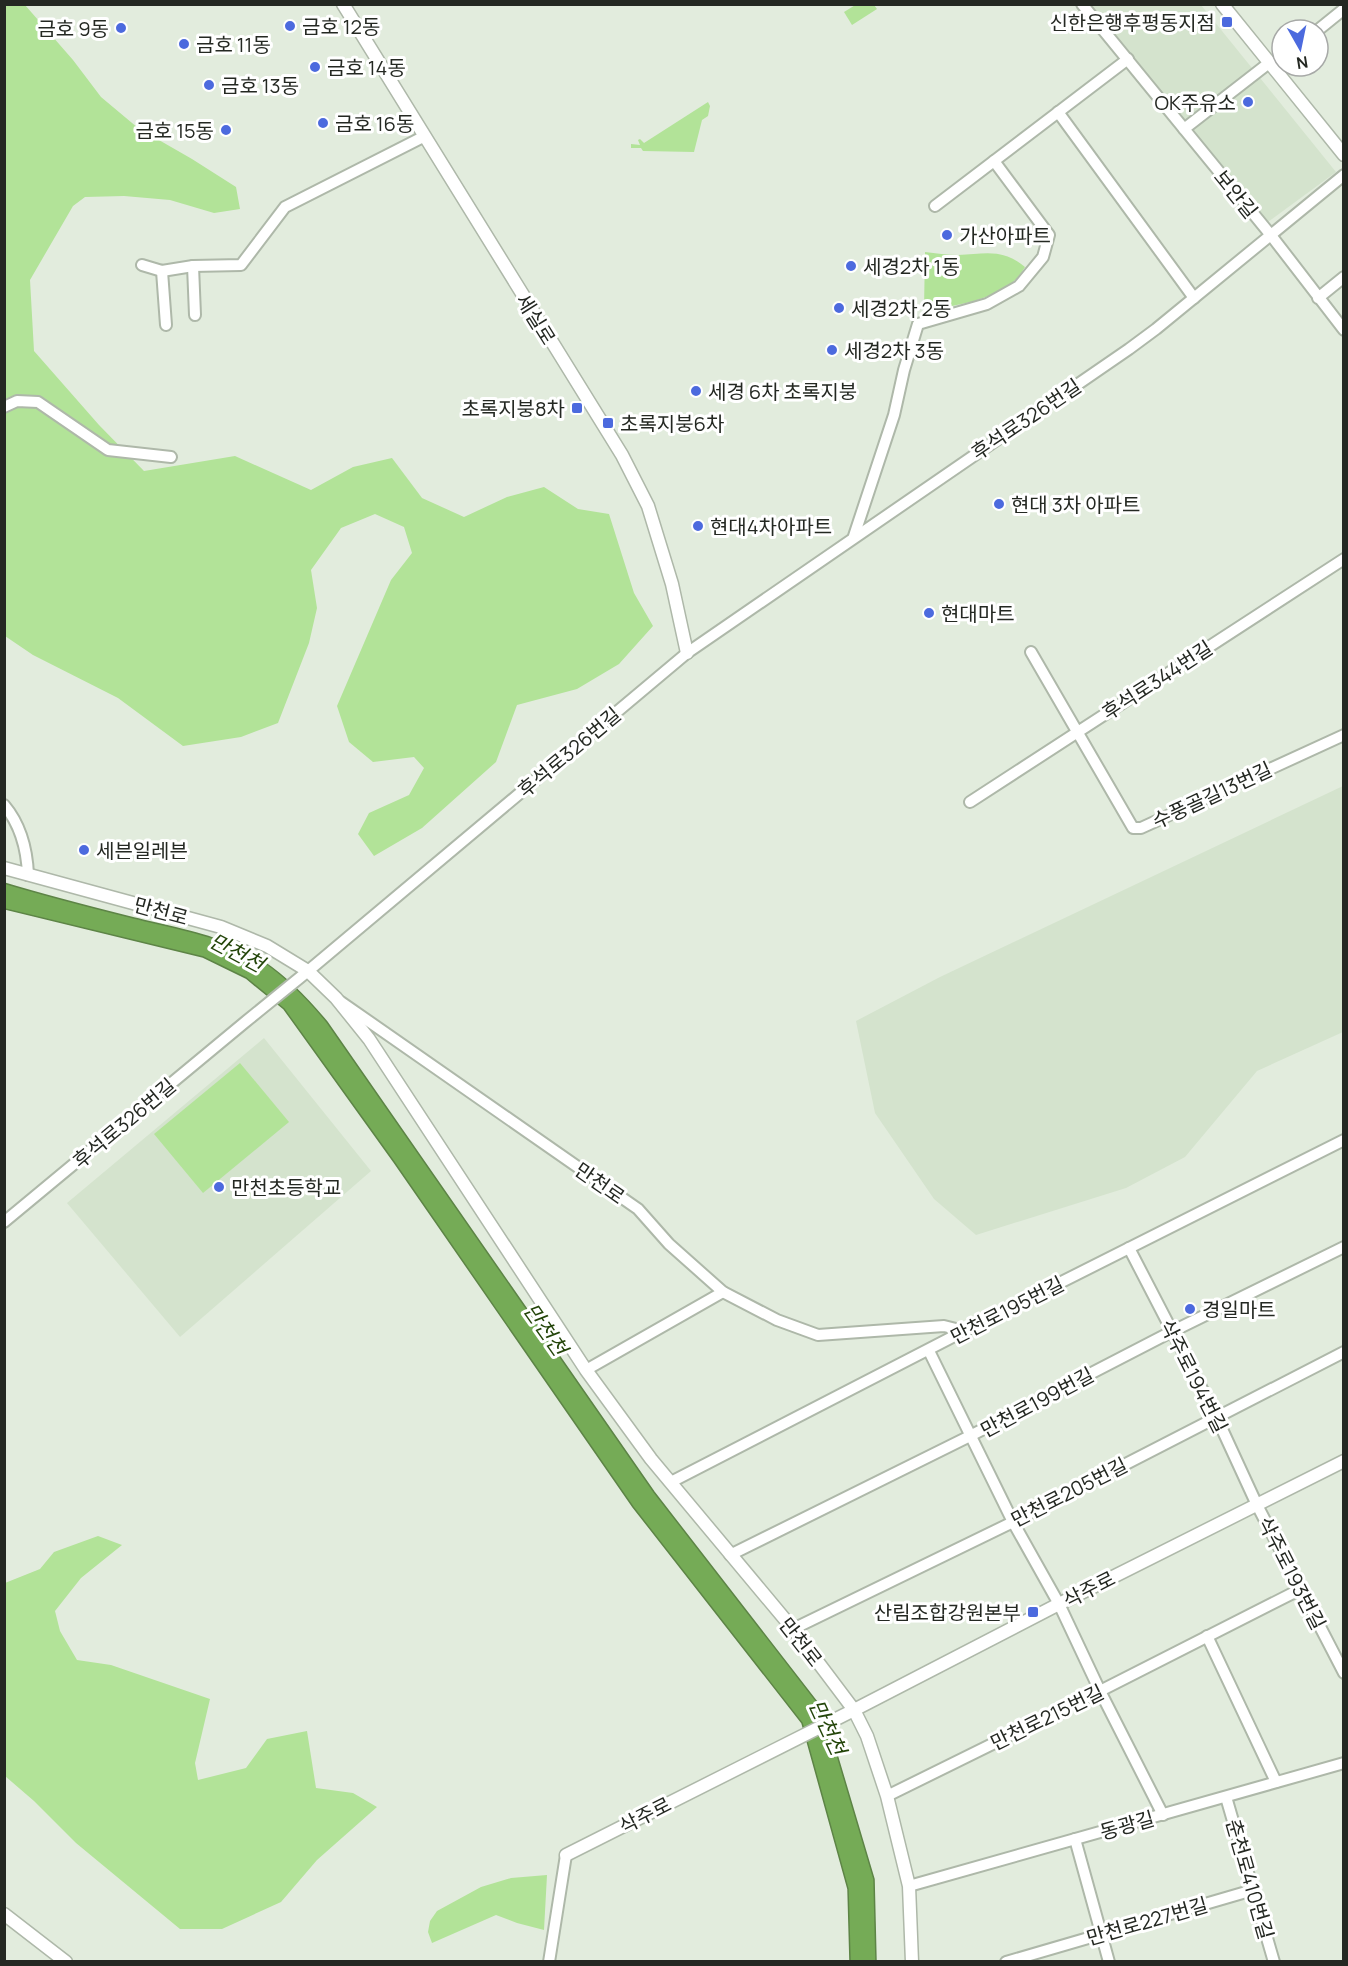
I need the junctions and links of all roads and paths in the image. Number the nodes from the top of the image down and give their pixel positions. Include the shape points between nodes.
1 (343, 4) edge
2 (1082, 4) edge
3 (1222, 4) edge
4 (1344, 9) edge
5 (1330, 20) edge
6 (1270, 58) edge
7 (1128, 59) junction
8 (1270, 68) edge
9 (1286, 78) edge
10 (1058, 112) junction
11 (1184, 129) junction
12 (423, 136) junction
13 (1344, 154) edge
14 (993, 161) junction
15 (1344, 175) edge
16 (935, 206) dead end
17 (1270, 234) junction
18 (142, 265) dead end
19 (193, 267) junction
20 (162, 271) junction
21 (1344, 277) edge
22 (1317, 297) junction
23 (1194, 298) junction
24 (195, 315) dead end
25 (166, 325) dead end
26 (1344, 330) edge
27 (4, 406) edge
28 (171, 457) dead end
29 (854, 536) junction
30 (1344, 559) edge
31 (1031, 652) dead end
32 (687, 653) junction
33 (1077, 733) junction
34 (1344, 735) edge
35 (970, 802) dead end
36 (4, 805) edge
37 (4, 868) edge
38 (28, 874) junction
39 (308, 971) junction
40 (336, 998) junction
41 (1344, 1140) edge
42 (4, 1222) edge
43 (1344, 1247) edge
44 (1129, 1248) junction
45 (723, 1292) junction
46 (964, 1331) junction
47 (1171, 1332) junction
48 (929, 1351) junction
49 (1344, 1352) edge
50 (586, 1370) junction
51 (1216, 1416) junction
52 (970, 1436) junction
53 (1344, 1461) edge
54 (671, 1482) junction
55 (1257, 1505) junction
56 (1013, 1522) junction
57 (730, 1555) junction
58 (1301, 1589) junction
59 (1059, 1604) junction
60 (793, 1629) junction
61 (1207, 1636) junction
62 (1344, 1673) edge
63 (1100, 1691) junction
64 (854, 1710) junction
65 (1344, 1763) edge
66 (1276, 1782) junction
67 (887, 1796) junction
68 (1226, 1797) junction
69 (1163, 1815) junction
70 (1075, 1839) junction
71 (566, 1855) joint
72 (909, 1886) junction
73 (1253, 1890) junction
74 (4, 1914) edge
75 (1102, 1934) junction
76 (66, 1962) edge
77 (549, 1962) edge
78 (912, 1962) edge
79 (1006, 1962) edge
80 (1109, 1962) edge
81 (1274, 1962) edge

1 - 12 street, 세실로
2 - 7 street, 보안길
3 - 6 street
4 - 5 street
7 - 10 street
7 - 11 street, 보안길
8 - 11 street
9 - 13 street
10 - 14 street
10 - 23 street
11 - 17 street, 보안길
12 - 19 street via 285,207 241,266
12 - 32 street, 세실로 via 622,455 648,506 672,584
14 - 16 street
14 - 29 street via 1049,235 1043,257 1019,286 987,304 918,324 894,415
15 - 17 street, 후석로326번길
17 - 22 street, 보안길
17 - 23 street, 후석로326번길
18 - 20 street
19 - 20 street
19 - 24 street
20 - 25 street
21 - 22 street
22 - 26 street, 보안길
23 - 29 street, 후석로326번길 via 1129,349
27 - 28 street via 17,401 38,402 108,450
29 - 32 street, 후석로326번길
30 - 33 street, 후석로344번길
31 - 33 street, 수풍골길13번길
32 - 39 street, 후석로326번길
33 - 34 street, 수풍골길13번길 via 1133,828 1141,828
33 - 35 street, 후석로344번길
36 - 38 street via 21,836
37 - 38 street, 만천로
38 - 39 street, 만천로 via 221,927 267,946
39 - 40 street, 만천로
39 - 42 street, 후석로326번길
40 - 45 street, 만천로 via 638,1209 669,1244
40 - 50 street, 만천로 via 369,1039
41 - 44 street, 만천로195번길
43 - 47 street, 만천로199번길
44 - 46 street, 만천로195번길
44 - 47 street, 삭주로194번길
45 - 46 street, 만천로 via 777,1320 818,1335 944,1326
45 - 50 street
46 - 48 street, 만천로195번길
47 - 51 street, 삭주로194번길
47 - 52 street, 만천로199번길
48 - 52 street
48 - 54 street, 만천로195번길
49 - 51 street, 만천로205번길
50 - 54 street, 만천로
51 - 55 street, 삭주로194번길
51 - 56 street, 만천로205번길
52 - 56 street
52 - 57 street, 만천로199번길
53 - 55 street, 삭주로
54 - 57 street, 만천로
55 - 58 street, 삭주로193번길
55 - 59 street, 삭주로
56 - 59 street
56 - 60 street, 만천로205번길
57 - 60 street, 만천로
58 - 61 street, 만천로215번길
58 - 62 street, 삭주로193번길
59 - 63 street
59 - 64 street, 삭주로
60 - 64 street, 만천로
61 - 63 street, 만천로215번길
61 - 66 street
63 - 67 street, 만천로215번길
63 - 69 street
64 - 67 street, 만천로
64 - 71 street, 삭주로
65 - 66 street, 동광길
66 - 68 street, 동광길
67 - 72 street, 만천로
68 - 69 street, 동광길
68 - 73 street, 춘천로410번길
69 - 70 street, 동광길
70 - 72 street, 동광길
70 - 75 street
71 - 77 street
72 - 78 street, 만천로
73 - 75 street, 만천로227번길
73 - 81 street, 춘천로410번길
74 - 76 street
75 - 79 street, 만천로227번길
75 - 80 street

